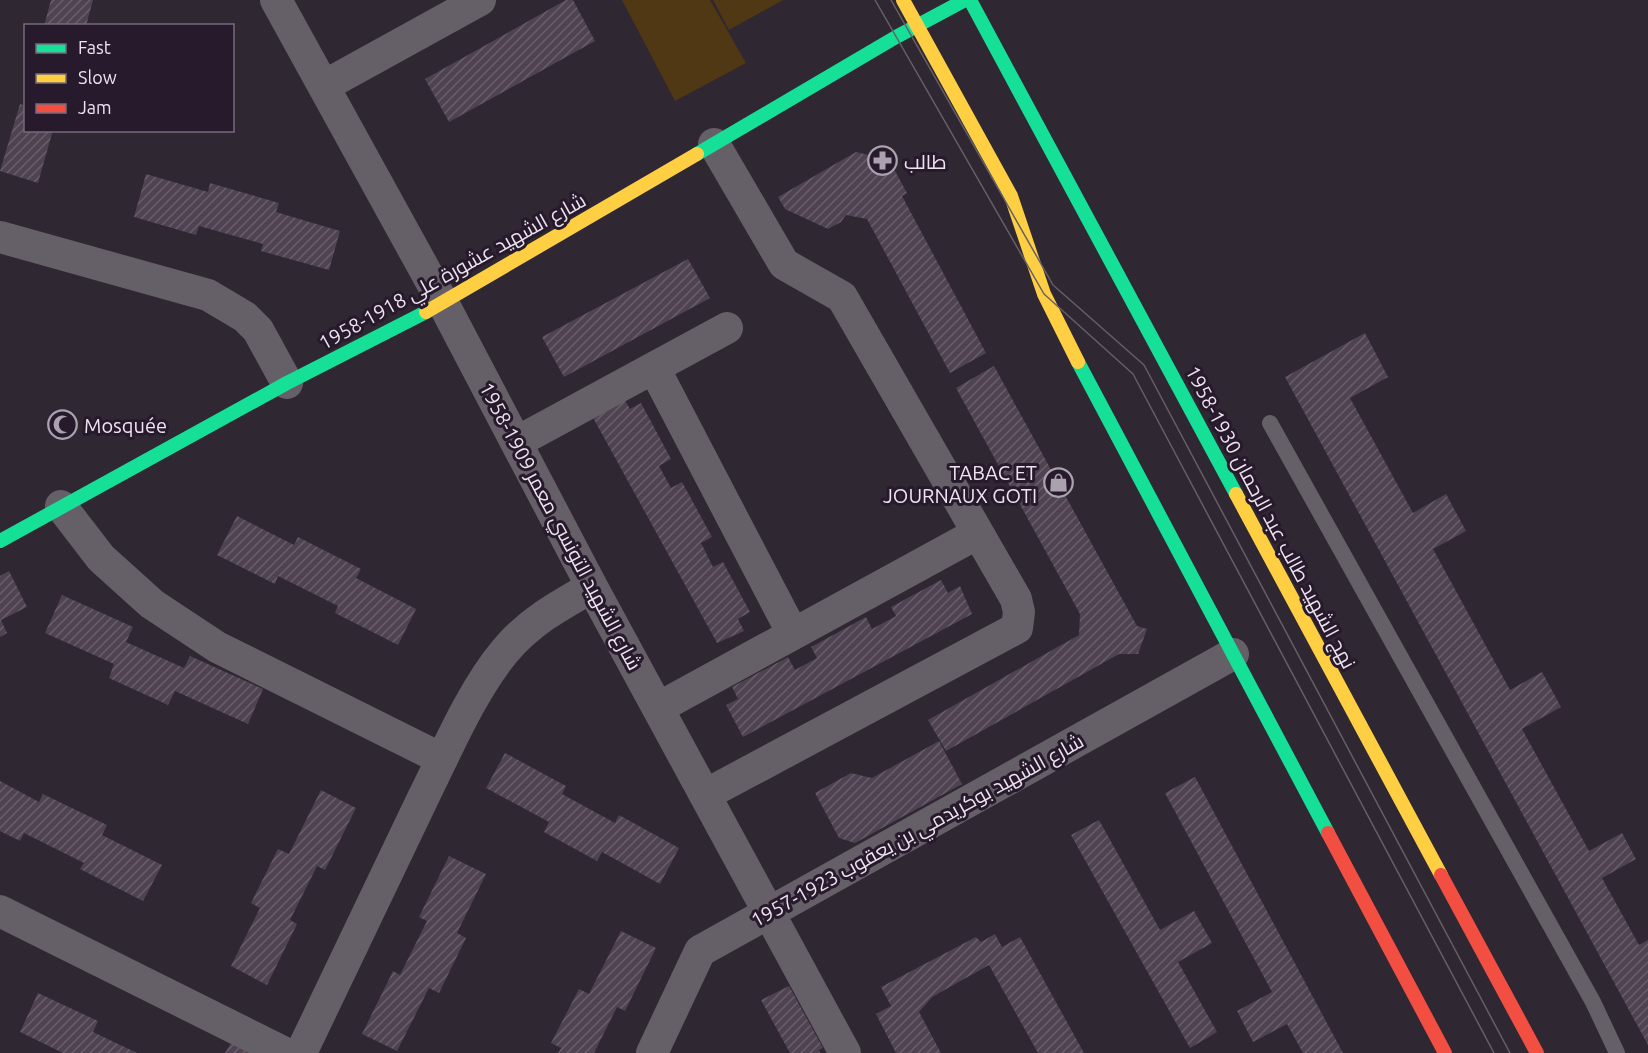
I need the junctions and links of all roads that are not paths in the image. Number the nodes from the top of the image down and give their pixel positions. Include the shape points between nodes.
1 (276, 0) edge
2 (480, 0) edge
3 (903, 0) edge
4 (965, 0) edge
5 (970, 0) edge
6 (917, 26) junction
7 (324, 86) junction
8 (714, 144) junction
9 (0, 237) edge
10 (443, 303) junction
11 (727, 328) dead end
12 (654, 368) junction
13 (287, 384) junction
14 (1270, 423) dead end
15 (517, 442) junction
16 (61, 506) junction
17 (978, 533) junction
18 (0, 541) edge
19 (592, 587) junction
20 (793, 634) junction
21 (1233, 654) junction
22 (658, 708) junction
23 (442, 759) junction
24 (705, 795) junction
25 (1, 913) edge
26 (768, 914) junction
27 (285, 1053) edge
28 (302, 1053) edge
29 (652, 1053) edge
30 (845, 1053) edge
31 (1445, 1053) edge
32 (1537, 1053) edge
33 (1617, 1053) edge

1 - 7 street, شارع الشهيد التونسي معمر 1909-1958
2 - 7 street
3 - 6 main road
4 - 6 main road, شارع الشهيد عشورة علي 1918-1958
5 - 32 main road, نهج الشهيد طالب عبد الرحمان 1930-1958
6 - 8 main road, شارع الشهيد عشورة علي 1918-1958
6 - 21 main road via 1011,196 1044,294 1065,338
7 - 10 street, شارع الشهيد التونسي معمر 1909-1958
8 - 10 main road, شارع الشهيد عشورة علي 1918-1958
8 - 17 street via 784,264 842,297
9 - 13 street via 208,295 258,330
10 - 13 main road, شارع الشهيد عشورة علي 1918-1958
10 - 15 street, شارع الشهيد التونسي معمر 1909-1958
11 - 12 street
12 - 15 street
12 - 20 street
13 - 16 main road, شارع الشهيد عشورة علي 1918-1958
14 - 33 lane via 1587,992
15 - 19 street, شارع الشهيد التونسي معمر 1909-1958
16 - 18 main road, شارع الشهيد عشورة علي 1918-1958
16 - 23 street via 101,558 152,604 217,647
17 - 20 street
17 - 24 street via 1016,599 1017,628
19 - 22 street, شارع الشهيد التونسي معمر 1909-1958
19 - 23 street via 544,615 504,651
20 - 22 street
21 - 26 street, شارع الشهيد بوكريدمي بن يعقوب 1923-1957
21 - 31 main road
22 - 24 street, شارع الشهيد التونسي معمر 1909-1958
23 - 28 street
24 - 26 street, شارع الشهيد التونسي معمر 1909-1958
25 - 27 street
26 - 29 street, شارع الشهيد بوكريدمي بن يعقوب 1923-1957 via 700,951
26 - 30 street, شارع الشهيد التونسي معمر 1909-1958

